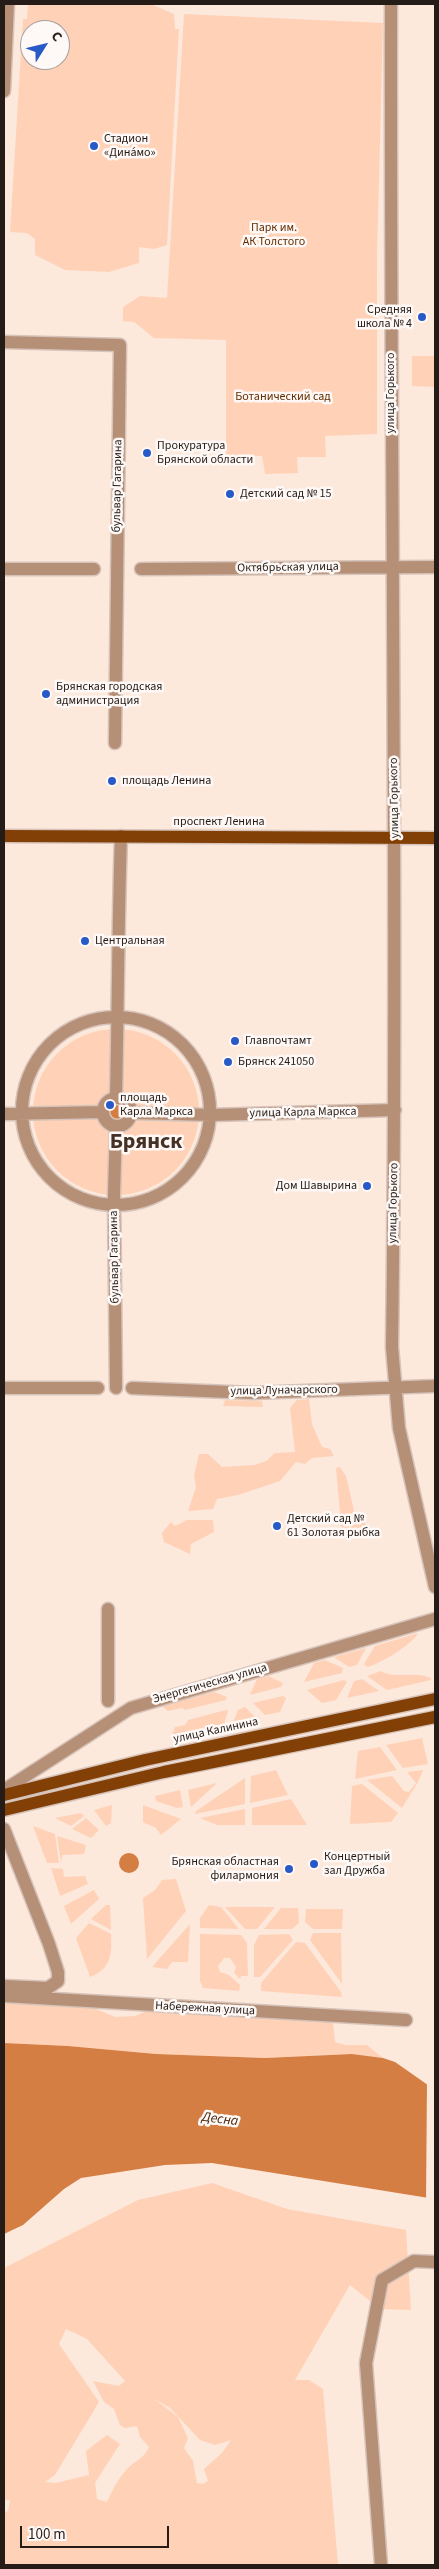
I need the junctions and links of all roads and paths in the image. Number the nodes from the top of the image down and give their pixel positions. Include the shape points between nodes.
1 (8, 4) edge
2 (391, 4) edge
3 (4, 91) edge
4 (4, 342) edge
5 (435, 566) edge
6 (392, 567) junction
7 (4, 569) edge
8 (94, 569) dead end
9 (141, 569) dead end
10 (115, 743) dead end
11 (4, 836) edge
12 (120, 836) junction
13 (396, 838) junction
14 (435, 838) edge
15 (116, 1016) junction
16 (116, 1097) junction
17 (394, 1110) junction
18 (103, 1112) junction
19 (132, 1112) junction
20 (4, 1114) edge
21 (21, 1114) junction
22 (211, 1115) junction
23 (116, 1126) junction
24 (113, 1205) junction
25 (435, 1386) edge
26 (4, 1388) edge
27 (98, 1388) dead end
28 (116, 1388) dead end
29 (132, 1388) dead end
30 (396, 1388) junction
31 (435, 1587) edge
32 (108, 1609) dead end
33 (435, 1619) edge
34 (435, 1699) edge
35 (108, 1701) dead end
36 (435, 1716) edge
37 (4, 1790) edge
38 (4, 1795) edge
39 (4, 1810) edge
40 (4, 1829) edge
41 (4, 1986) edge
42 (4, 1996) edge
43 (406, 2020) dead end
44 (435, 2262) edge
45 (381, 2565) edge

1 - 3 street
2 - 6 street, улица Горького
4 - 10 street, бульвар Гагарина via 120,345
5 - 6 street, Октябрьская улица
6 - 9 street, Октябрьская улица
6 - 13 street, улица Горького
7 - 8 street
11 - 12 main road, проспект Ленина
12 - 13 main road, проспект Ленина
12 - 15 street
13 - 14 main road, проспект Ленина
13 - 17 street, улица Горького
15 - 16 street
15 - 21 street via 92,1019 63,1032 40,1054 26,1082
15 - 22 street via 155,1025 182,1043 201,1069
16 - 18 street via 107,1101
16 - 19 street via 126,1100
17 - 22 street, улица Карла Маркса
17 - 30 street, улица Горького via 392,1347
18 - 21 street
18 - 23 street via 107,1122
19 - 22 street, улица Карла Маркса
19 - 23 street via 128,1122
20 - 21 street
21 - 24 street via 27,1144 42,1170 65,1191
22 - 24 street via 198,1158 179,1182 153,1198
23 - 24 street, бульвар Гагарина
24 - 28 street, бульвар Гагарина
25 - 30 street, улица Луначарского
26 - 27 street
29 - 30 street, улица Луначарского via 253,1393
30 - 31 street, улица Горького via 399,1428
32 - 35 street
33 - 37 street, Энергетическая улица via 131,1708
34 - 38 main road, улица Калинина via 145,1760
36 - 39 main road via 164,1772
40 - 41 street via 58,1972 58,1981 48,1988
42 - 43 street, Набережная улица
44 - 45 street via 414,2261 382,2280 366,2363

